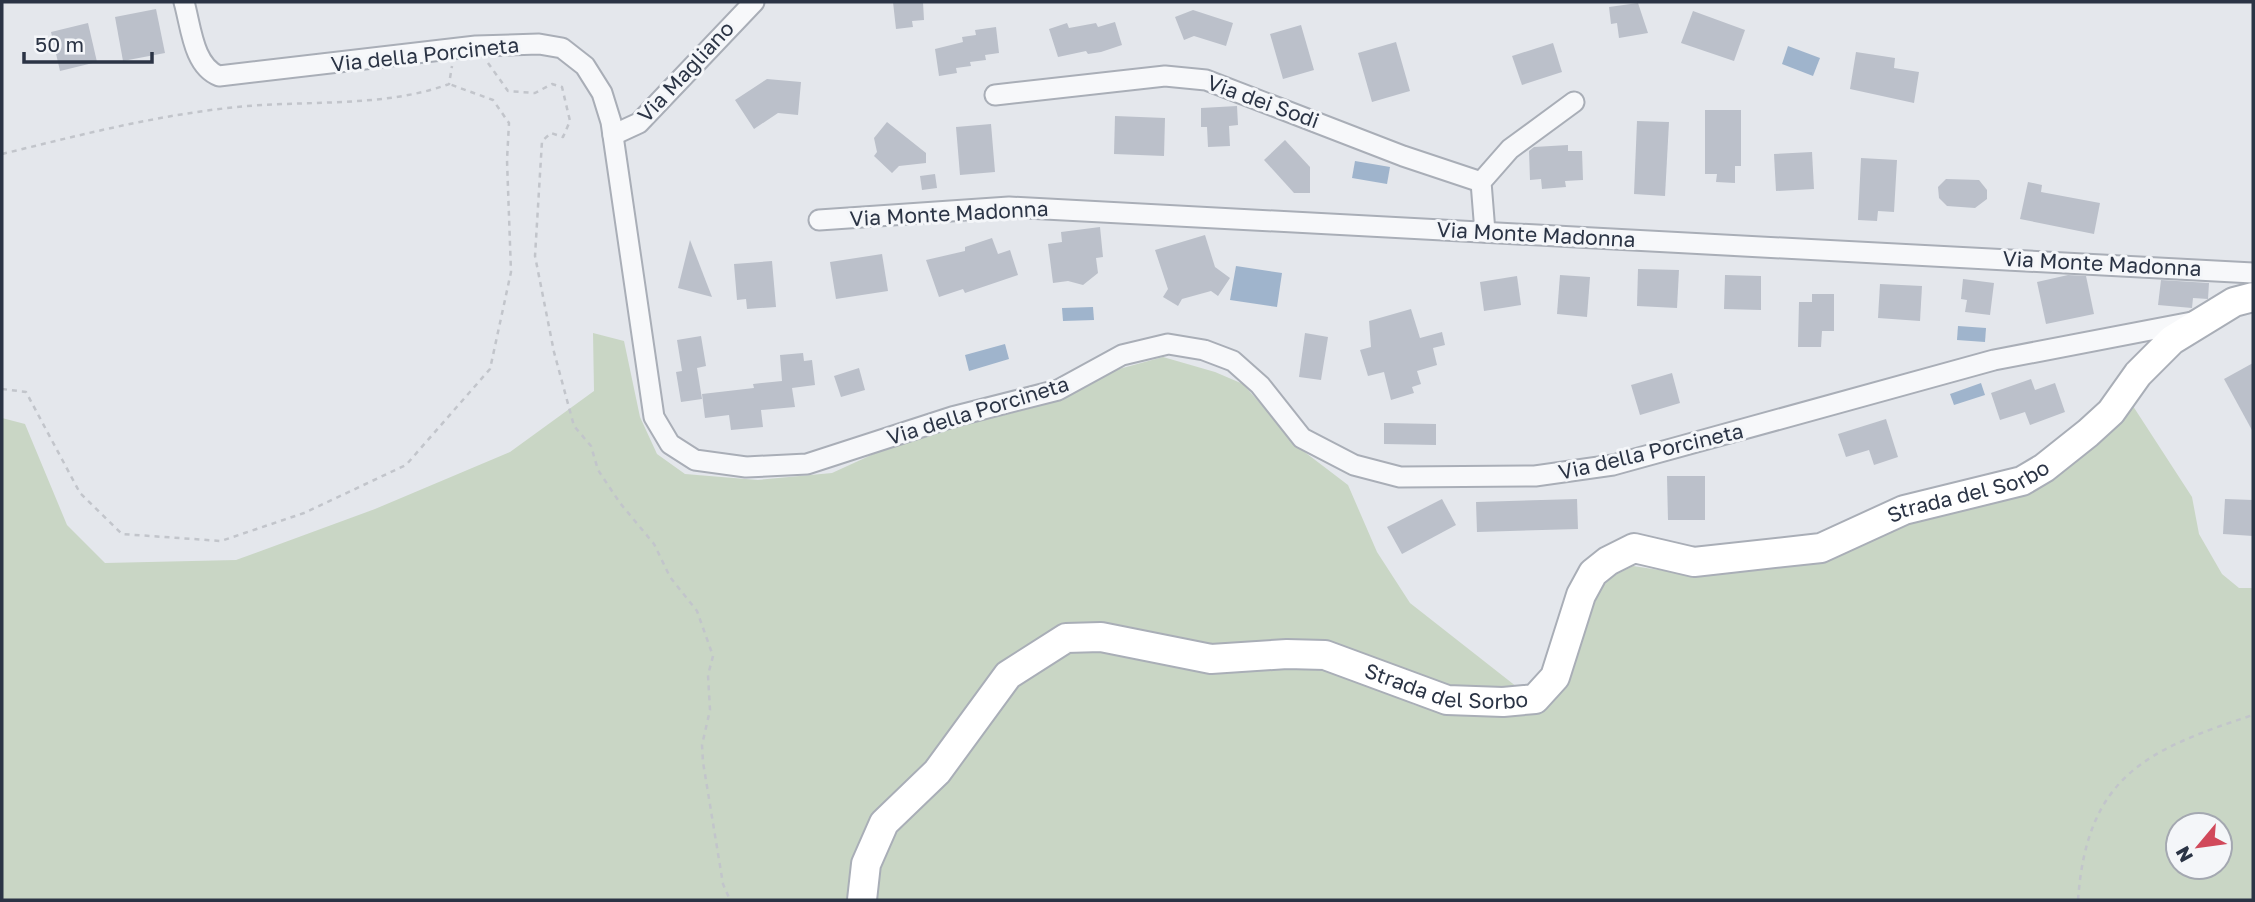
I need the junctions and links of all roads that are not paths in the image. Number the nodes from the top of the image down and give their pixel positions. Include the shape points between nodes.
1 (184, 2) edge
2 (754, 2) edge
3 (995, 95) dead end
4 (1574, 102) dead end
5 (612, 135) junction
6 (1480, 181) junction
7 (819, 220) dead end
8 (1485, 232) junction
9 (2253, 273) edge
10 (2253, 297) edge
11 (2200, 320) junction
12 (862, 900) edge

1 - 5 street, Via della Porcineta via 201,61 219,76 476,46 556,46 585,66 597,83
2 - 5 street, Via Magliano via 639,123
3 - 6 street, Via dei Sodi via 1165,76 1197,79
4 - 6 street via 1510,149
5 - 11 street, Via della Porcineta via 654,417 680,453 704,463 777,467 827,459 952,417 1058,390 1122,355 1168,344 1233,361 1260,385 1302,438 1353,466 1401,477 1568,473 1740,432 1994,360
6 - 8 street
7 - 8 street, Via Monte Madonna via 1009,207
8 - 9 street, Via Monte Madonna
10 - 11 street, Strada del Sorbo
11 - 12 street, Strada del Sorbo via 2156,355 2111,412 2088,433 2022,481 1903,510 1833,544 1806,551 1694,562 1634,548 1608,561 1593,573 1581,595 1555,677 1535,699 1447,700 1325,655 1211,659 1101,636 1066,638 1008,675 937,772 884,823 866,863

